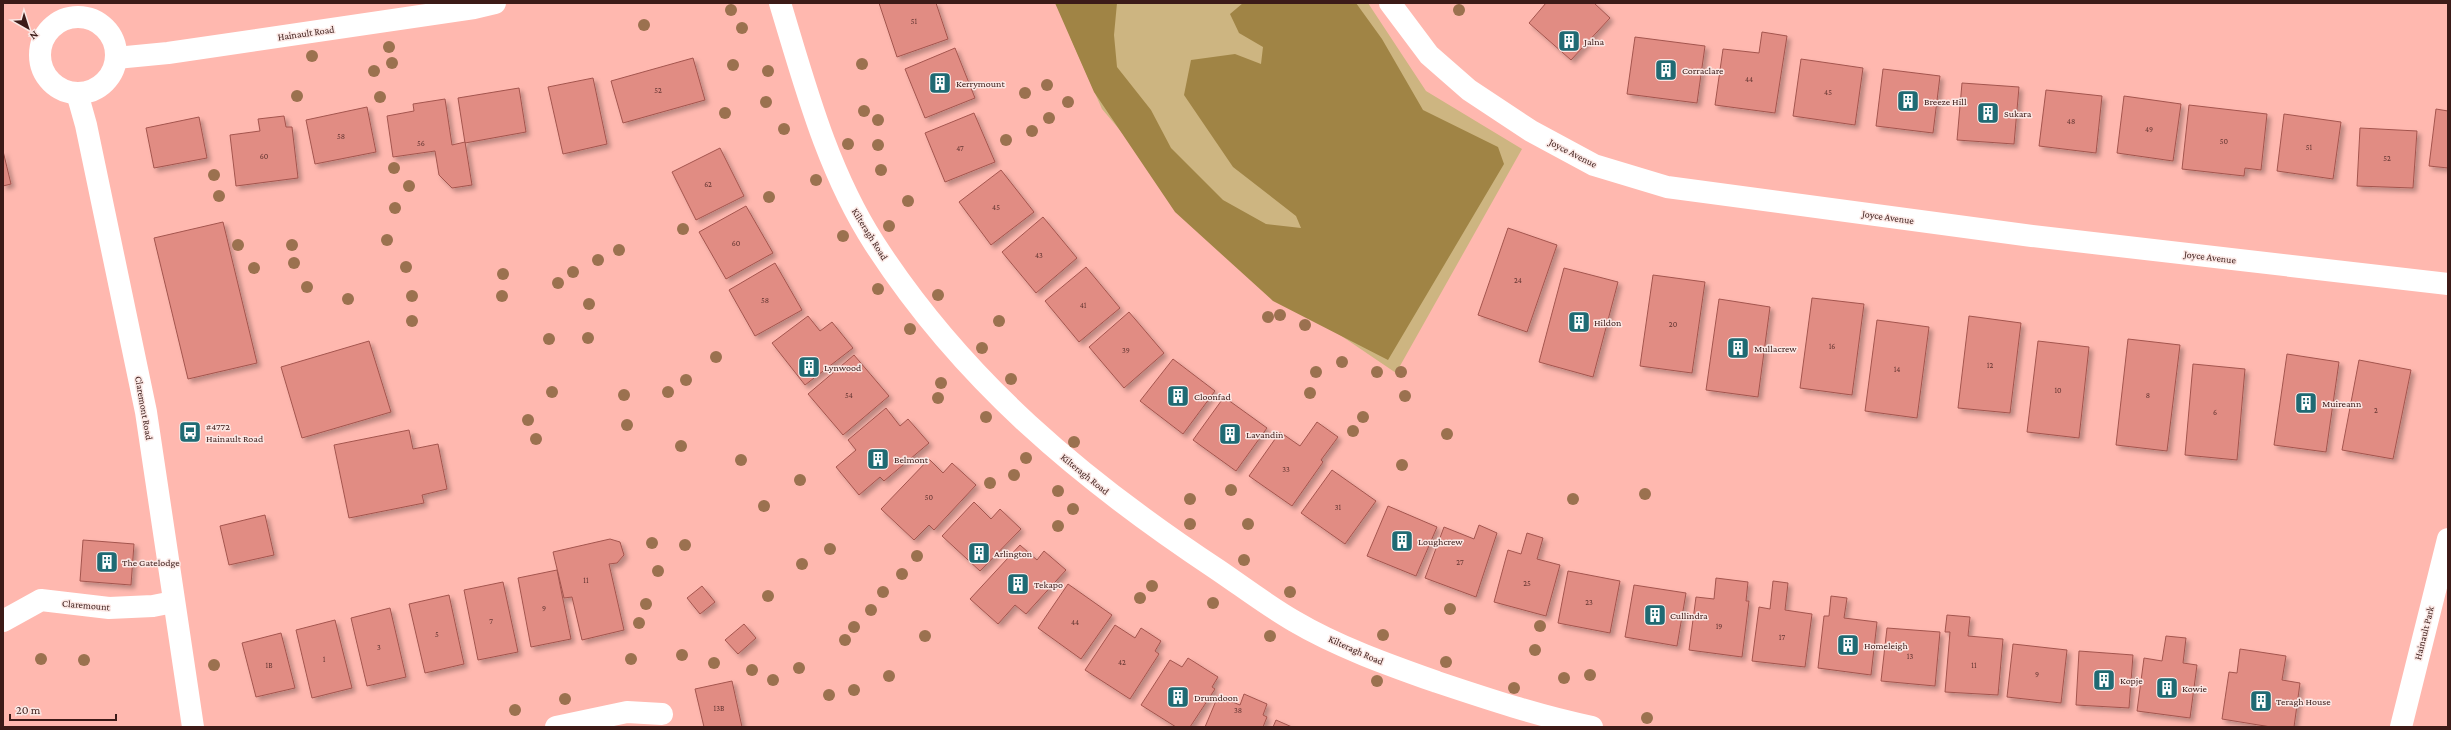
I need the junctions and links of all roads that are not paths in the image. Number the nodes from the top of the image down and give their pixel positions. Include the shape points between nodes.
1 (495, 3) edge
2 (780, 3) edge
3 (1390, 3) edge
4 (60, 12) edge
5 (116, 58) junction
6 (77, 93) junction
7 (2448, 284) edge
8 (2448, 539) edge
9 (173, 602) junction
10 (3, 622) edge
11 (662, 714) dead end
12 (193, 727) edge
13 (556, 727) edge
14 (1592, 727) edge
15 (2401, 727) edge

1 - 5 street, Hainault Road via 200,48
2 - 14 street, Kilteragh Road via 819,131 852,205 873,243 958,352 1027,426 1120,502 1295,622 1401,669 1510,707
3 - 7 street, Joyce Avenue via 1429,54 1481,98 1531,131 1594,166 1666,187 2032,236
4 - 5 street via 99,23 115,44
4 - 6 street via 53,27 44,37 40,58 43,70 53,84
5 - 6 street via 109,77 99,87
6 - 9 street, Claremont Road via 86,125 146,412
8 - 15 street, Hainault Park
9 - 10 street, Claremount via 153,606 109,608 41,600
9 - 12 street, Claremont Road
11 - 13 street via 627,712

